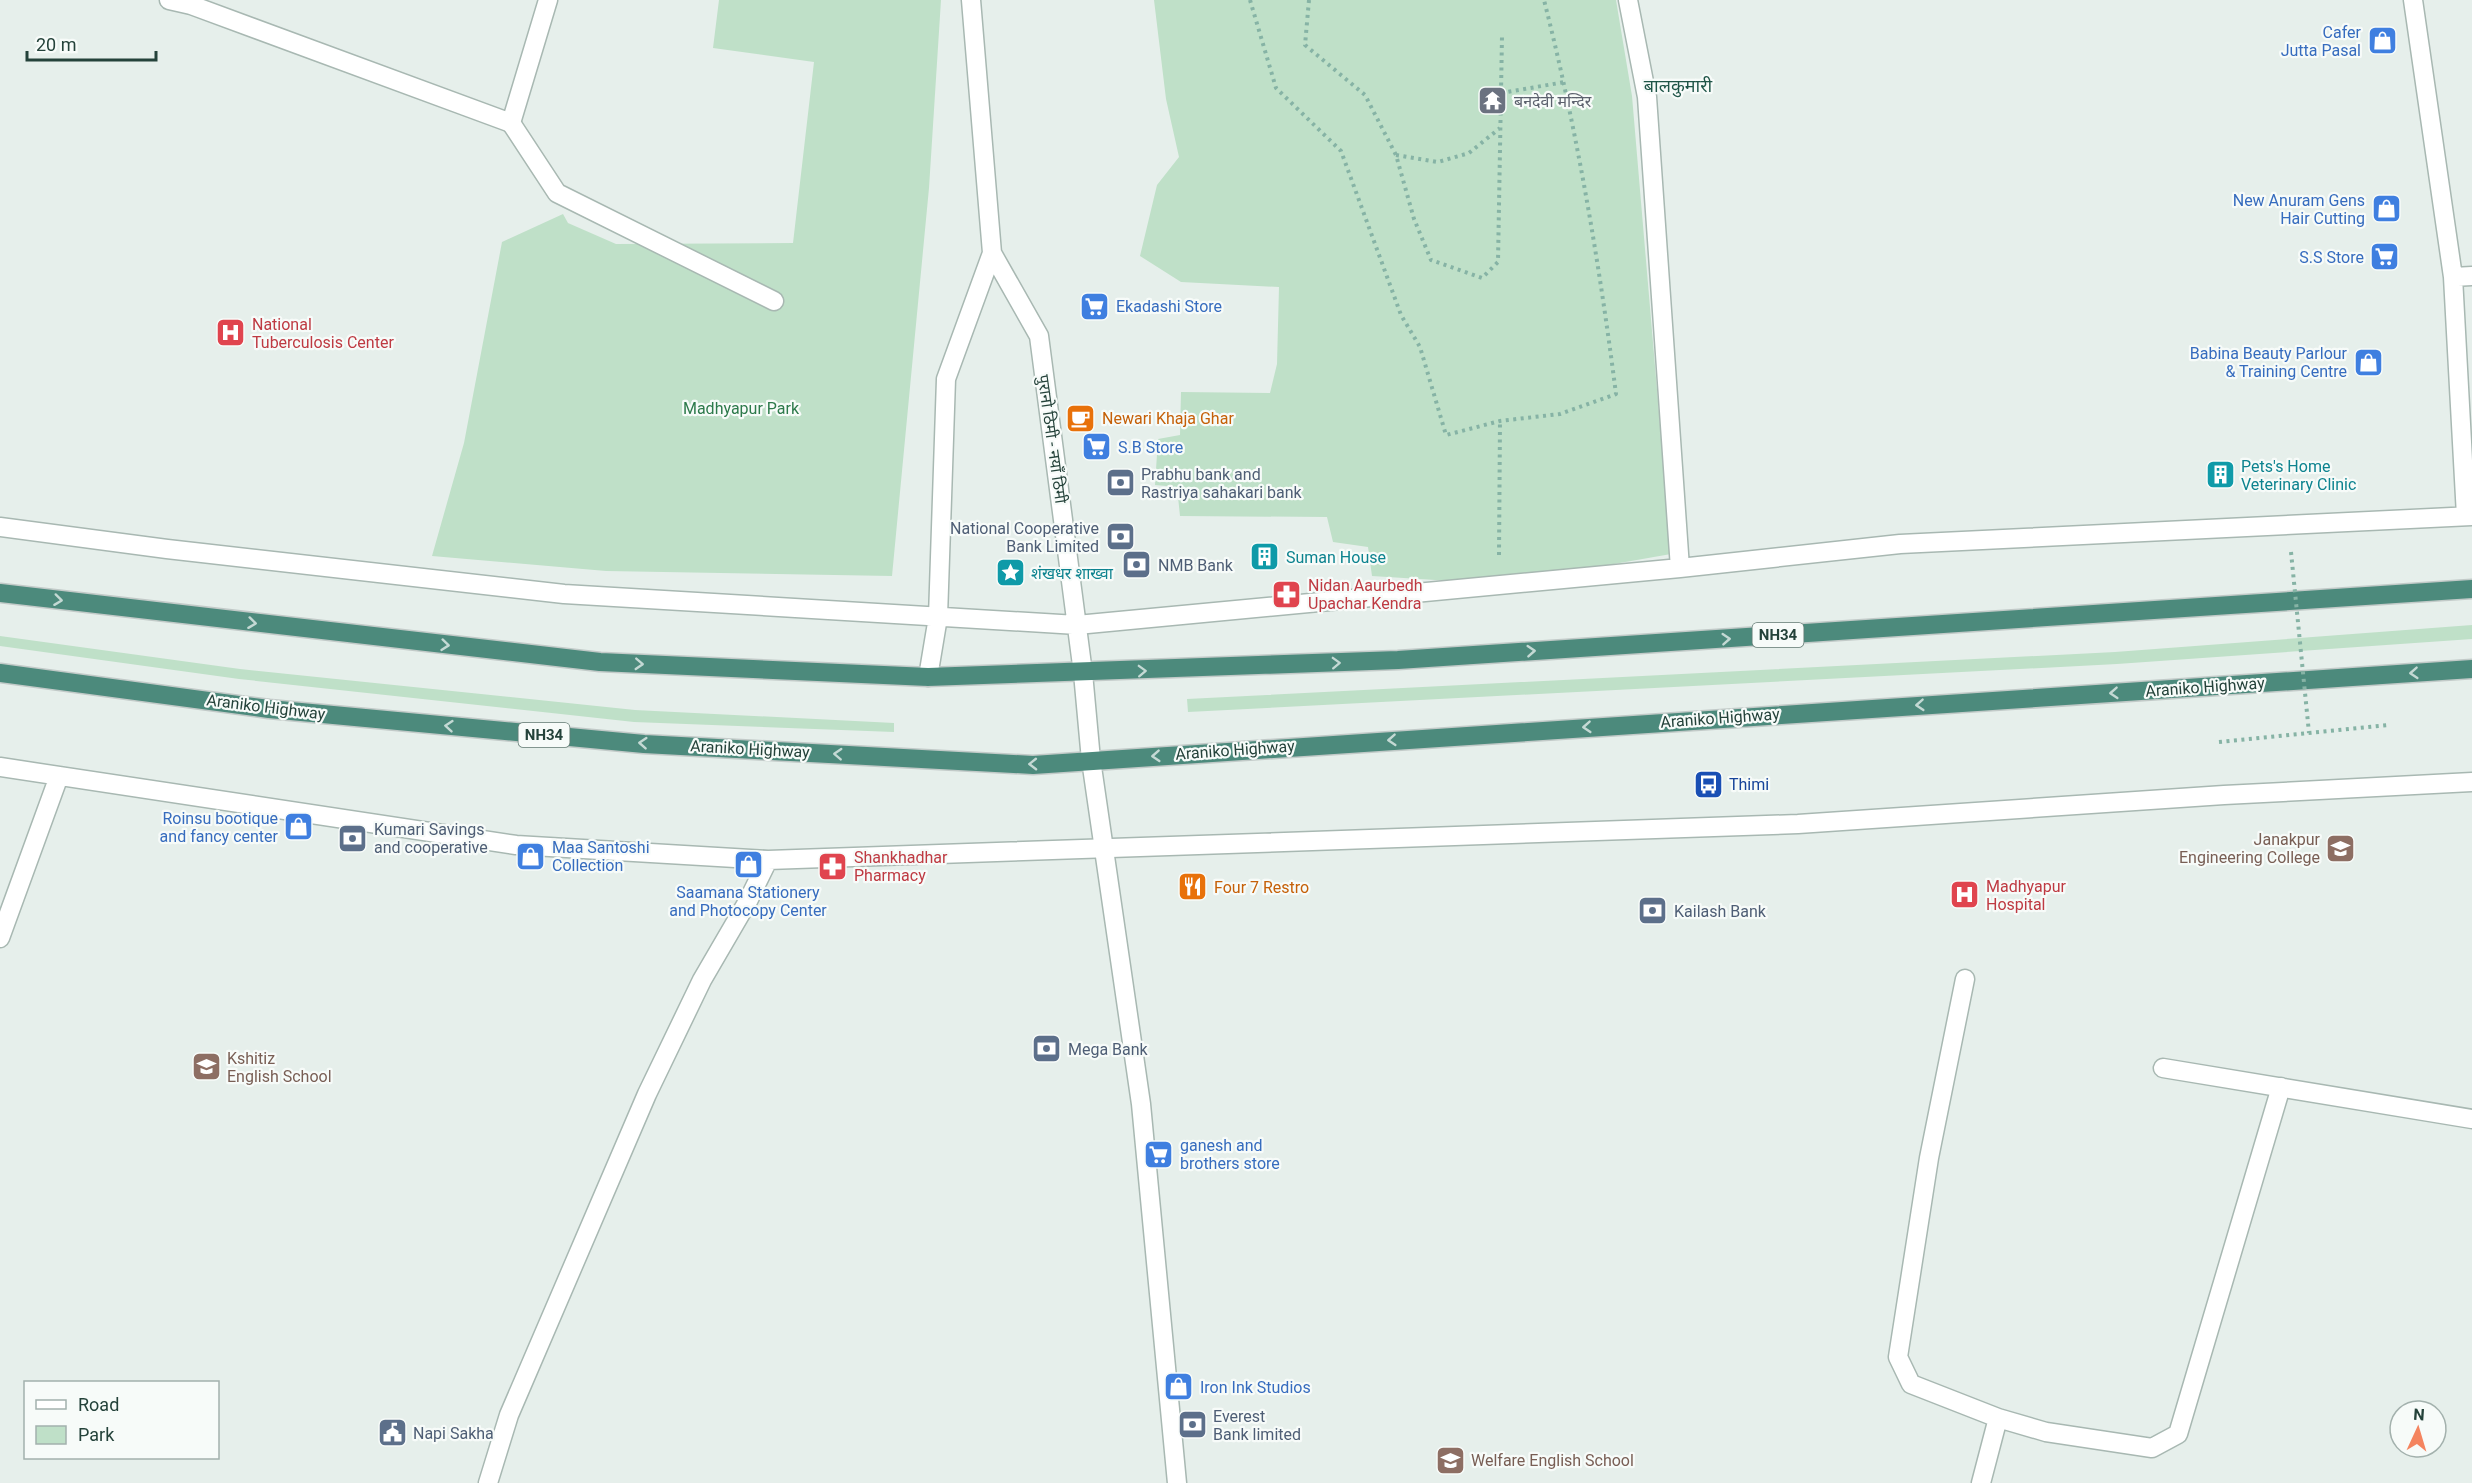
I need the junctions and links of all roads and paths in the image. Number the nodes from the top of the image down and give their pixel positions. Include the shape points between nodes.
1 (169, 0) edge
2 (548, 0) edge
3 (971, 0) edge
4 (1250, 0) edge
5 (1309, 0) edge
6 (1544, 0) edge
7 (1628, 0) edge
8 (2414, 0) edge
9 (1502, 36) dead end
10 (1565, 82) junction
11 (1501, 93) junction
12 (511, 123) junction
13 (1500, 128) junction
14 (1396, 155) junction
15 (993, 253) junction
16 (2472, 276) edge
17 (2453, 277) junction
18 (774, 301) dead end
19 (1500, 421) junction
20 (2469, 516) edge
21 (0, 527) edge
22 (2291, 552) dead end
23 (1680, 568) junction
24 (1499, 584) junction
25 (2472, 589) edge
26 (0, 593) edge
27 (938, 617) junction
28 (1077, 625) junction
29 (2472, 669) edge
30 (0, 673) edge
31 (1083, 673) junction
32 (928, 677) junction
33 (2389, 724) dead end
34 (2309, 732) junction
35 (2219, 742) dead end
36 (1091, 760) junction
37 (0, 767) edge
38 (59, 776) junction
39 (2472, 782) edge
40 (1103, 847) junction
41 (768, 860) junction
42 (0, 938) edge
43 (1965, 979) dead end
44 (2163, 1068) dead end
45 (2281, 1087) junction
46 (2472, 1119) edge
47 (1998, 1418) junction
48 (488, 1483) edge
49 (1177, 1483) edge
50 (1981, 1483) edge

1 - 12 street
2 - 12 street
3 - 15 street, पुरानो ठिमी - नयाँ ठिमी
4 - 19 path via 1276,88 1341,151 1401,315 1420,347 1446,435
5 - 14 path via 1305,45 1365,95
6 - 10 path
7 - 23 street via 1647,97
8 - 17 street
9 - 11 path
10 - 11 path
10 - 19 path via 1600,269 1616,394 1560,414
11 - 13 path
12 - 18 street via 557,193
13 - 14 path via 1469,153 1438,162
13 - 14 path via 1498,262 1482,278 1431,260 1414,219
15 - 27 street, पुरानो ठिमी - नयाँ ठिमी via 946,379
15 - 28 street, पुरानो ठिमी - नयाँ ठिमी via 1039,336
16 - 17 street
17 - 20 street
19 - 24 path
20 - 23 street via 1900,544
21 - 27 street via 564,594
22 - 34 path, bridge
23 - 24 street
24 - 28 street
31 -> 25 highway, NH34 via 1398,660
26 -> 32 highway, NH34 via 600,662
27 - 28 street
27 - 32 street, पुरानो ठिमी - नयाँ ठिमी
28 - 31 street, पुरानो ठिमी - नयाँ ठिमी
29 -> 36 highway, Araniko Highway / NH34
36 -> 30 highway, Araniko Highway / NH34 via 1033,765 644,744 269,709
31 - 32 highway, NH34
31 - 36 street, पुरानो ठिमी - नयाँ ठिमी
33 - 34 path
34 - 35 path
36 - 40 street, पुरानो ठिमी - नयाँ ठिमी
37 - 38 street
38 - 41 street via 516,845
38 - 42 street
39 - 40 street via 1798,824
40 - 41 street
40 - 49 street, पुरानो ठिमी - नयाँ ठिमी via 1141,1104
41 - 48 street via 702,980 647,1094 509,1415
43 - 47 street via 1929,1158 1898,1357 1911,1384
44 - 45 street
45 - 46 street
45 - 47 street via 2178,1434 2152,1448 2046,1432
47 - 50 street

